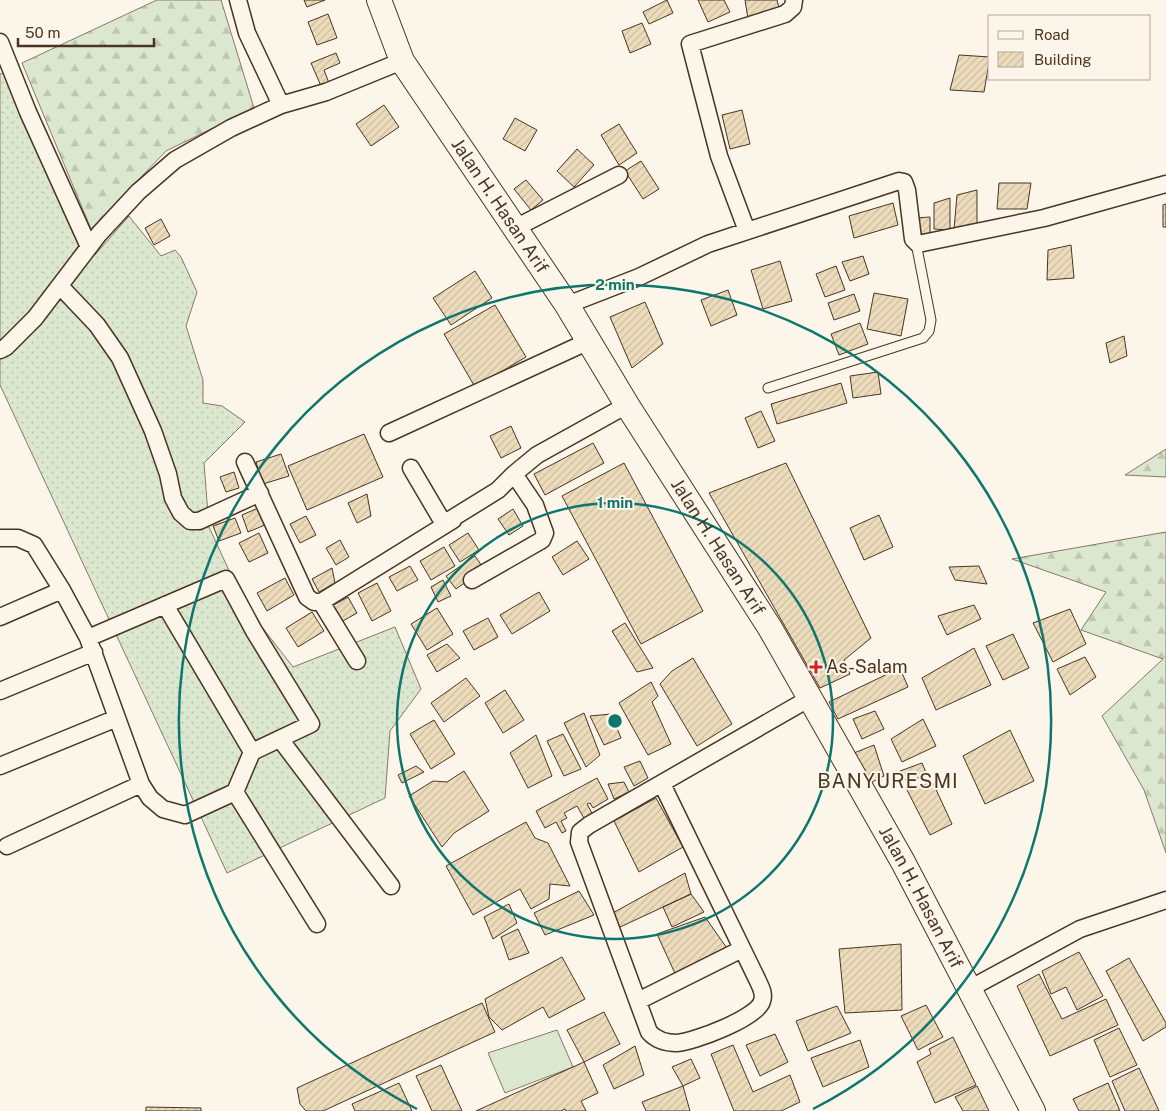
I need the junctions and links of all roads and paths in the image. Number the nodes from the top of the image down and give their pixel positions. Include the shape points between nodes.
1 (238, 0) edge
2 (378, 0) edge
3 (794, 0) edge
4 (0, 42) edge
5 (402, 61) junction
6 (280, 105) junction
7 (619, 175) dead end
8 (1166, 184) edge
9 (515, 228) junction
10 (747, 231) junction
11 (916, 243) junction
12 (89, 247) junction
13 (60, 286) junction
14 (567, 305) junction
15 (588, 341) junction
16 (0, 350) edge
17 (768, 388) dead end
18 (627, 405) junction
19 (390, 433) dead end
20 (245, 462) dead end
21 (411, 468) dead end
22 (514, 474) junction
23 (260, 493) junction
24 (453, 520) junction
25 (0, 538) edge
26 (472, 580) dead end
27 (62, 590) junction
28 (321, 602) junction
29 (165, 605) junction
30 (0, 618) edge
31 (91, 645) junction
32 (357, 661) dead end
33 (0, 691) edge
34 (810, 698) junction
35 (117, 718) junction
36 (280, 739) junction
37 (252, 752) junction
38 (0, 766) edge
39 (141, 784) junction
40 (662, 784) junction
41 (235, 792) junction
42 (7, 846) dead end
43 (391, 886) dead end
44 (1166, 900) edge
45 (317, 924) dead end
46 (742, 949) junction
47 (969, 989) junction
48 (638, 1001) junction
49 (1033, 1111) edge

1 - 6 street via 247,33
2 - 5 main road, Jalan H. Hasan Arif
3 - 10 street via 793,7 785,14 690,44 719,156
4 - 12 street via 30,118
5 - 6 street via 326,92
5 - 9 main road, Jalan H. Hasan Arif
6 - 12 street via 175,160 138,192
7 - 9 street
8 - 11 street via 1044,218
9 - 14 main road, Jalan H. Hasan Arif
10 - 11 street via 902,181 907,190
10 - 14 street via 708,244 639,278
11 - 17 lane via 930,320 929,331 922,338
12 - 13 street
13 - 16 street via 34,318
13 - 23 street via 97,325 120,358 153,431 173,498 182,513 190,521 199,521
14 - 15 main road, Jalan H. Hasan Arif
15 - 18 main road, Jalan H. Hasan Arif
15 - 19 street
18 - 22 street via 537,455
18 - 34 main road, Jalan H. Hasan Arif via 770,628
20 - 23 street
21 - 24 street via 441,519
22 - 24 street via 498,490
22 - 26 street via 535,505 545,533 542,540
23 - 28 street via 308,597 314,602
24 - 28 street
25 - 27 street via 18,538 34,545
27 - 30 street
27 - 31 street
28 - 32 street
29 - 31 street
29 - 36 street via 226,579 311,724
29 - 37 street
31 - 33 street
31 - 35 street
34 - 40 street
34 - 47 main road, Jalan H. Hasan Arif via 903,862
35 - 38 street
35 - 39 street
36 - 37 street
36 - 43 street
37 - 41 street
39 - 41 street via 163,809 185,815
39 - 42 street
40 - 46 street
40 - 48 street via 589,825 579,835
41 - 45 street
44 - 47 street via 1080,929
46 - 48 street
46 - 48 street via 763,996 761,1004 745,1018 678,1043 661,1041 649,1032
47 - 49 main road, Jalan H. Hasan Arif

